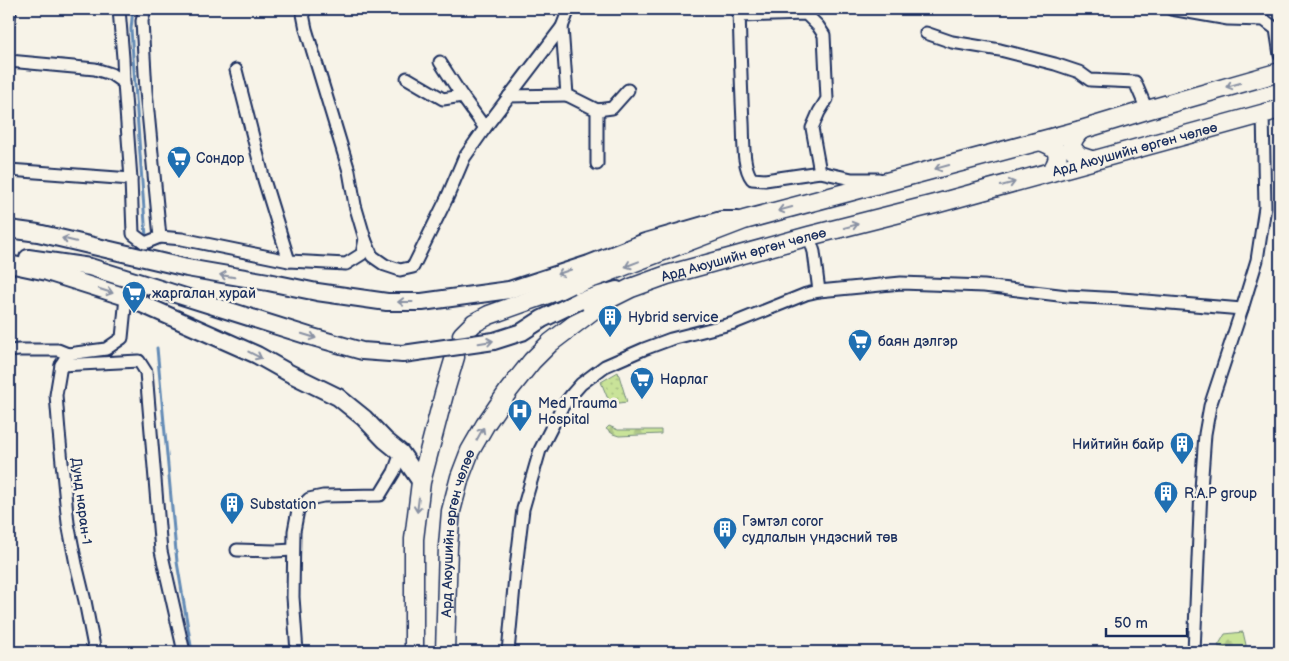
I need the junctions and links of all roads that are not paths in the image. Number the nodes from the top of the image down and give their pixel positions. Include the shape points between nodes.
1 (10, 9) edge
2 (119, 9) edge
3 (144, 9) edge
4 (302, 9) edge
5 (569, 9) edge
6 (1172, 9) edge
7 (739, 12) edge
8 (9, 21) edge
9 (562, 27) junction
10 (926, 33) dead end
11 (1280, 55) edge
12 (9, 61) edge
13 (440, 62) dead end
14 (236, 70) dead end
15 (1280, 72) edge
16 (407, 78) dead end
17 (124, 83) junction
18 (628, 90) dead end
19 (567, 95) junction
20 (462, 96) junction
21 (509, 96) junction
22 (1280, 109) edge
23 (597, 110) junction
24 (1147, 110) junction
25 (1263, 114) junction
26 (485, 128) junction
27 (1081, 130) junction
28 (1040, 141) junction
29 (1091, 160) junction
30 (597, 164) dead end
31 (9, 170) edge
32 (820, 172) junction
33 (1051, 172) junction
34 (131, 179) junction
35 (898, 179) junction
36 (744, 220) junction
37 (9, 229) edge
38 (809, 236) junction
39 (160, 237) junction
40 (365, 239) junction
41 (9, 256) edge
42 (289, 261) junction
43 (9, 264) edge
44 (667, 275) junction
45 (819, 291) junction
46 (126, 297) junction
47 (1242, 309) junction
48 (462, 335) dead end
49 (9, 351) edge
50 (68, 354) junction
51 (455, 356) dead end
52 (61, 365) junction
53 (400, 453) junction
54 (421, 482) junction
55 (237, 550) dead end
56 (293, 550) junction
57 (95, 652) edge
58 (184, 652) edge
59 (296, 652) edge
60 (414, 652) edge
61 (446, 652) edge
62 (508, 652) edge
63 (1194, 652) edge

1 - 8 street
2 - 17 street
3 - 39 street via 146,91
4 - 40 street
5 - 9 street
6 - 11 street via 1228,19 1264,20 1276,28
7 - 32 street via 806,14 824,35 827,100 812,128
7 - 32 street via 740,69 749,174 752,179 765,180
9 - 19 street
9 - 21 street
10 - 24 street via 952,42 1056,64 1079,72 1090,80 1135,82
12 - 17 street via 95,69
13 - 20 street
14 - 42 street
15 -> 24 main road, Ард Аюушийн өргөн чөлөө
16 - 20 street via 443,99
17 - 34 street
18 - 23 street via 612,108
19 - 21 street
19 - 23 street
20 - 26 street
21 - 26 street
22 - 25 main road, Ард Аюушийн өргөн чөлөө
23 - 30 street
24 - 27 main road, Ард Аюушийн өргөн чөлөө
25 - 29 main road, Ард Аюушийн өргөн чөлөө
25 - 47 street via 1265,208 1257,260
26 - 40 street via 464,158 413,267 400,270 385,265 372,256
27 - 28 main road, Ард Аюушийн өргөн чөлөө
27 - 29 main road via 1072,140 1071,147 1079,156
28 - 33 main road via 1055,148 1056,165
28 -> 35 main road, Ард Аюушийн өргөн чөлөө
29 - 33 main road, Ард Аюушийн өргөн чөлөө
31 - 34 street
32 - 35 street via 852,179
38 -> 33 main road, Ард Аюушийн өргөн чөлөө
34 - 39 street via 133,234 145,243
35 -> 36 main road, Ард Аюушийн өргөн чөлөө
36 -> 37 main road via 721,220 646,242 508,290 422,302 387,302 317,292 186,268
36 -> 48 main road, Ард Аюушийн өргөн чөлөө via 489,315
38 - 44 main road, Ард Аюушийн өргөн чөлөө
38 - 45 street
39 - 42 street
40 - 42 street via 362,254 346,264
41 -> 44 main road, bridge via 90,267 318,339 362,351 403,354 494,341 522,332 579,301
43 -> 46 main road via 47,272
61 -> 44 main road, Ард Аюушийн өргөн чөлөө via 451,511 460,477 485,425 528,366 550,343 605,301
45 - 47 street via 901,283 984,286 1067,296
45 - 62 street via 734,323 644,349 605,366 573,393 562,407 540,450 523,509
46 - 50 street via 122,338 106,349
46 -> 53 main road via 257,355 338,397
47 - 63 street via 1210,406 1205,434
49 - 50 street via 58,350
50 - 52 street, Дунд наран-1
51 - 54 main road
52 - 57 street, Дунд наран-1 via 56,395 68,523
52 - 58 street via 139,361 146,372 161,551
53 - 54 main road
53 - 56 street via 394,472 380,495 309,499 298,510
54 -> 60 main road via 414,539
55 - 56 street
56 - 59 street

